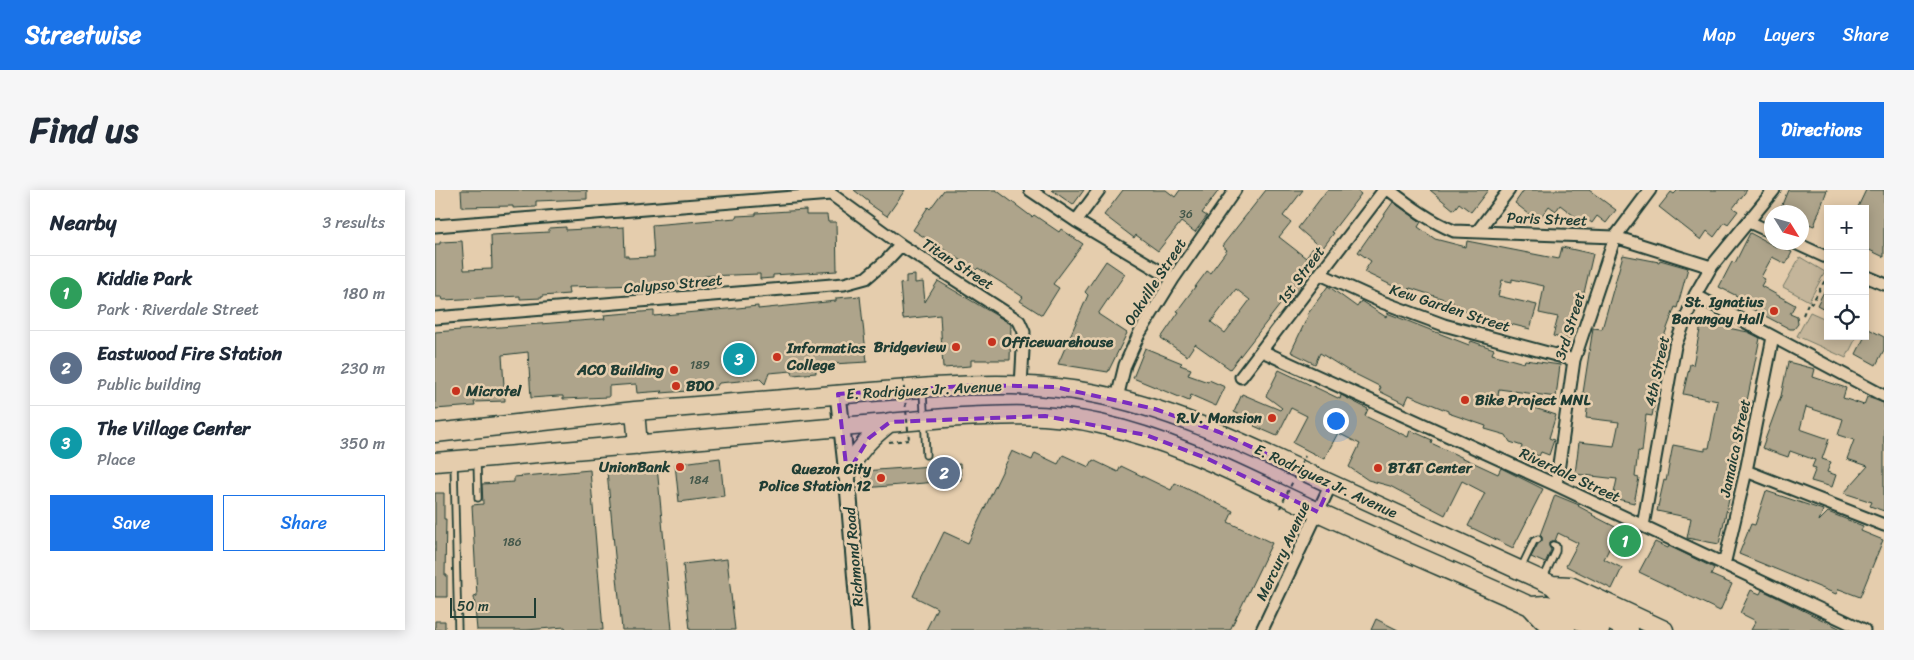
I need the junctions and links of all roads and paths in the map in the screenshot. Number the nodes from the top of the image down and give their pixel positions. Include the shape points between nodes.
1 (1029, 190) edge
2 (1099, 190) edge
3 (1235, 190) edge
4 (1384, 190) edge
5 (1389, 190) edge
6 (1509, 190) edge
7 (1651, 190) edge
8 (1774, 190) edge
9 (830, 192) edge
10 (1076, 221) junction
11 (1749, 222) junction
12 (435, 226) edge
13 (1764, 229) edge
14 (1477, 232) junction
15 (1615, 237) junction
16 (901, 245) junction
17 (1809, 249) edge
18 (1824, 256) edge
19 (1711, 267) junction
20 (1321, 274) junction
21 (1869, 278) edge
22 (1173, 279) junction
23 (1824, 282) edge
24 (1884, 284) edge
25 (1695, 294) junction
26 (1803, 315) dead end
27 (435, 318) edge
28 (1773, 337) junction
29 (1262, 351) junction
30 (1574, 360) junction
31 (1241, 377) dead end
32 (903, 379) dead end
33 (1021, 386) junction
34 (923, 388) junction
35 (838, 394) junction
36 (1884, 396) edge
37 (1117, 398) junction
38 (635, 411) junction
39 (924, 419) junction
40 (890, 422) junction
41 (842, 426) junction
42 (435, 433) edge
43 (884, 443) dead end
44 (638, 445) junction
45 (926, 455) dead end
46 (1305, 456) dead end
47 (477, 459) junction
48 (454, 461) junction
49 (435, 462) edge
50 (853, 465) junction
51 (1746, 471) junction
52 (1331, 484) junction
53 (1556, 485) junction
54 (478, 498) dead end
55 (1280, 508) dead end
56 (1318, 512) junction
57 (1884, 525) edge
58 (1643, 526) junction
59 (1538, 539) dead end
60 (1553, 545) dead end
61 (1724, 565) junction
62 (1520, 571) junction
63 (1547, 583) junction
64 (1564, 605) junction
65 (1530, 606) junction
66 (458, 630) edge
67 (860, 630) edge
68 (1263, 630) edge
69 (1566, 630) edge
70 (1600, 630) edge
71 (1629, 630) edge
72 (1664, 630) edge
73 (1864, 630) edge

1 - 10 street
2 - 10 street
3 - 22 street, Oakville Street
4 - 20 street, 1st Street
5 - 14 street, Paris Street via 1437,224 1454,231
6 - 14 street
7 - 15 street, 3rd Street
8 - 11 street, 4th Street
9 - 12 street
9 - 16 street, Titan Street
10 - 22 street
11 - 13 street
11 - 19 street, 4th Street
14 - 15 street, Paris Street
15 - 19 street, Paris Street
15 - 30 street, 3rd Street
16 - 27 street, Calypso Street via 866,278 844,284
16 - 33 street, Titan Street via 1019,321 1024,332
17 - 18 street
19 - 25 street, 4th Street
20 - 29 street, 1st Street
20 - 30 street, Kew Garden Street via 1382,302 1444,325
21 - 24 street
22 - 37 street, Oakville Street via 1139,335 1125,365
23 - 26 path
25 - 28 street
25 - 58 street, 4th Street via 1675,346
28 - 36 street
28 - 51 street, Jamaica Street
29 - 31 street, 1st Street
29 - 53 street, Riverdale Street
30 - 53 street, 3rd Street
32 - 43 path, bridge via 909,440
33 - 34 main road, E. Rodriguez Jr. Avenue via 980,384
33 - 37 main road, E. Rodriguez Jr. Avenue via 1055,387
34 - 35 main road, E. Rodriguez Jr. Avenue
34 - 39 lane
35 - 38 main road, E. Rodriguez Jr. Avenue
35 - 41 street, Richmond Road
37 - 52 main road, E. Rodriguez Jr. Avenue via 1219,432
38 - 42 main road, E. Rodriguez Jr. Avenue
38 - 44 main road
39 - 40 main road, E. Rodriguez Jr. Avenue
39 - 45 lane
39 - 56 main road, E. Rodriguez Jr. Avenue via 1045,416 1098,423 1146,435 1206,458
40 - 41 main road, E. Rodriguez Jr. Avenue
40 - 50 main road via 869,438
41 - 44 main road, E. Rodriguez Jr. Avenue
41 - 50 street, Richmond Road
44 - 47 main road, E. Rodriguez Jr. Avenue
46 - 55 path, bridge
47 - 48 main road, E. Rodriguez Jr. Avenue
47 - 54 lane
48 - 49 main road, E. Rodriguez Jr. Avenue
48 - 66 lane
50 - 67 street, Richmond Road
51 - 57 street
51 - 61 street, Jamaica Street
52 - 56 street, Mercury Avenue
52 - 62 main road, E. Rodriguez Jr. Avenue
53 - 58 street, Riverdale Street
56 - 65 main road, E. Rodriguez Jr. Avenue
56 - 68 street, Mercury Avenue
58 - 61 street, Riverdale Street
59 - 62 lane via 1533,541
60 - 63 lane via 1556,551
61 - 73 street, Riverdale Street
62 - 63 main road, E. Rodriguez Jr. Avenue
63 - 64 main road
63 - 72 main road, E. Rodriguez Jr. Avenue via 1570,586
64 - 65 main road
64 - 70 main road
64 - 71 main road
65 - 69 main road, E. Rodriguez Jr. Avenue via 1543,620

